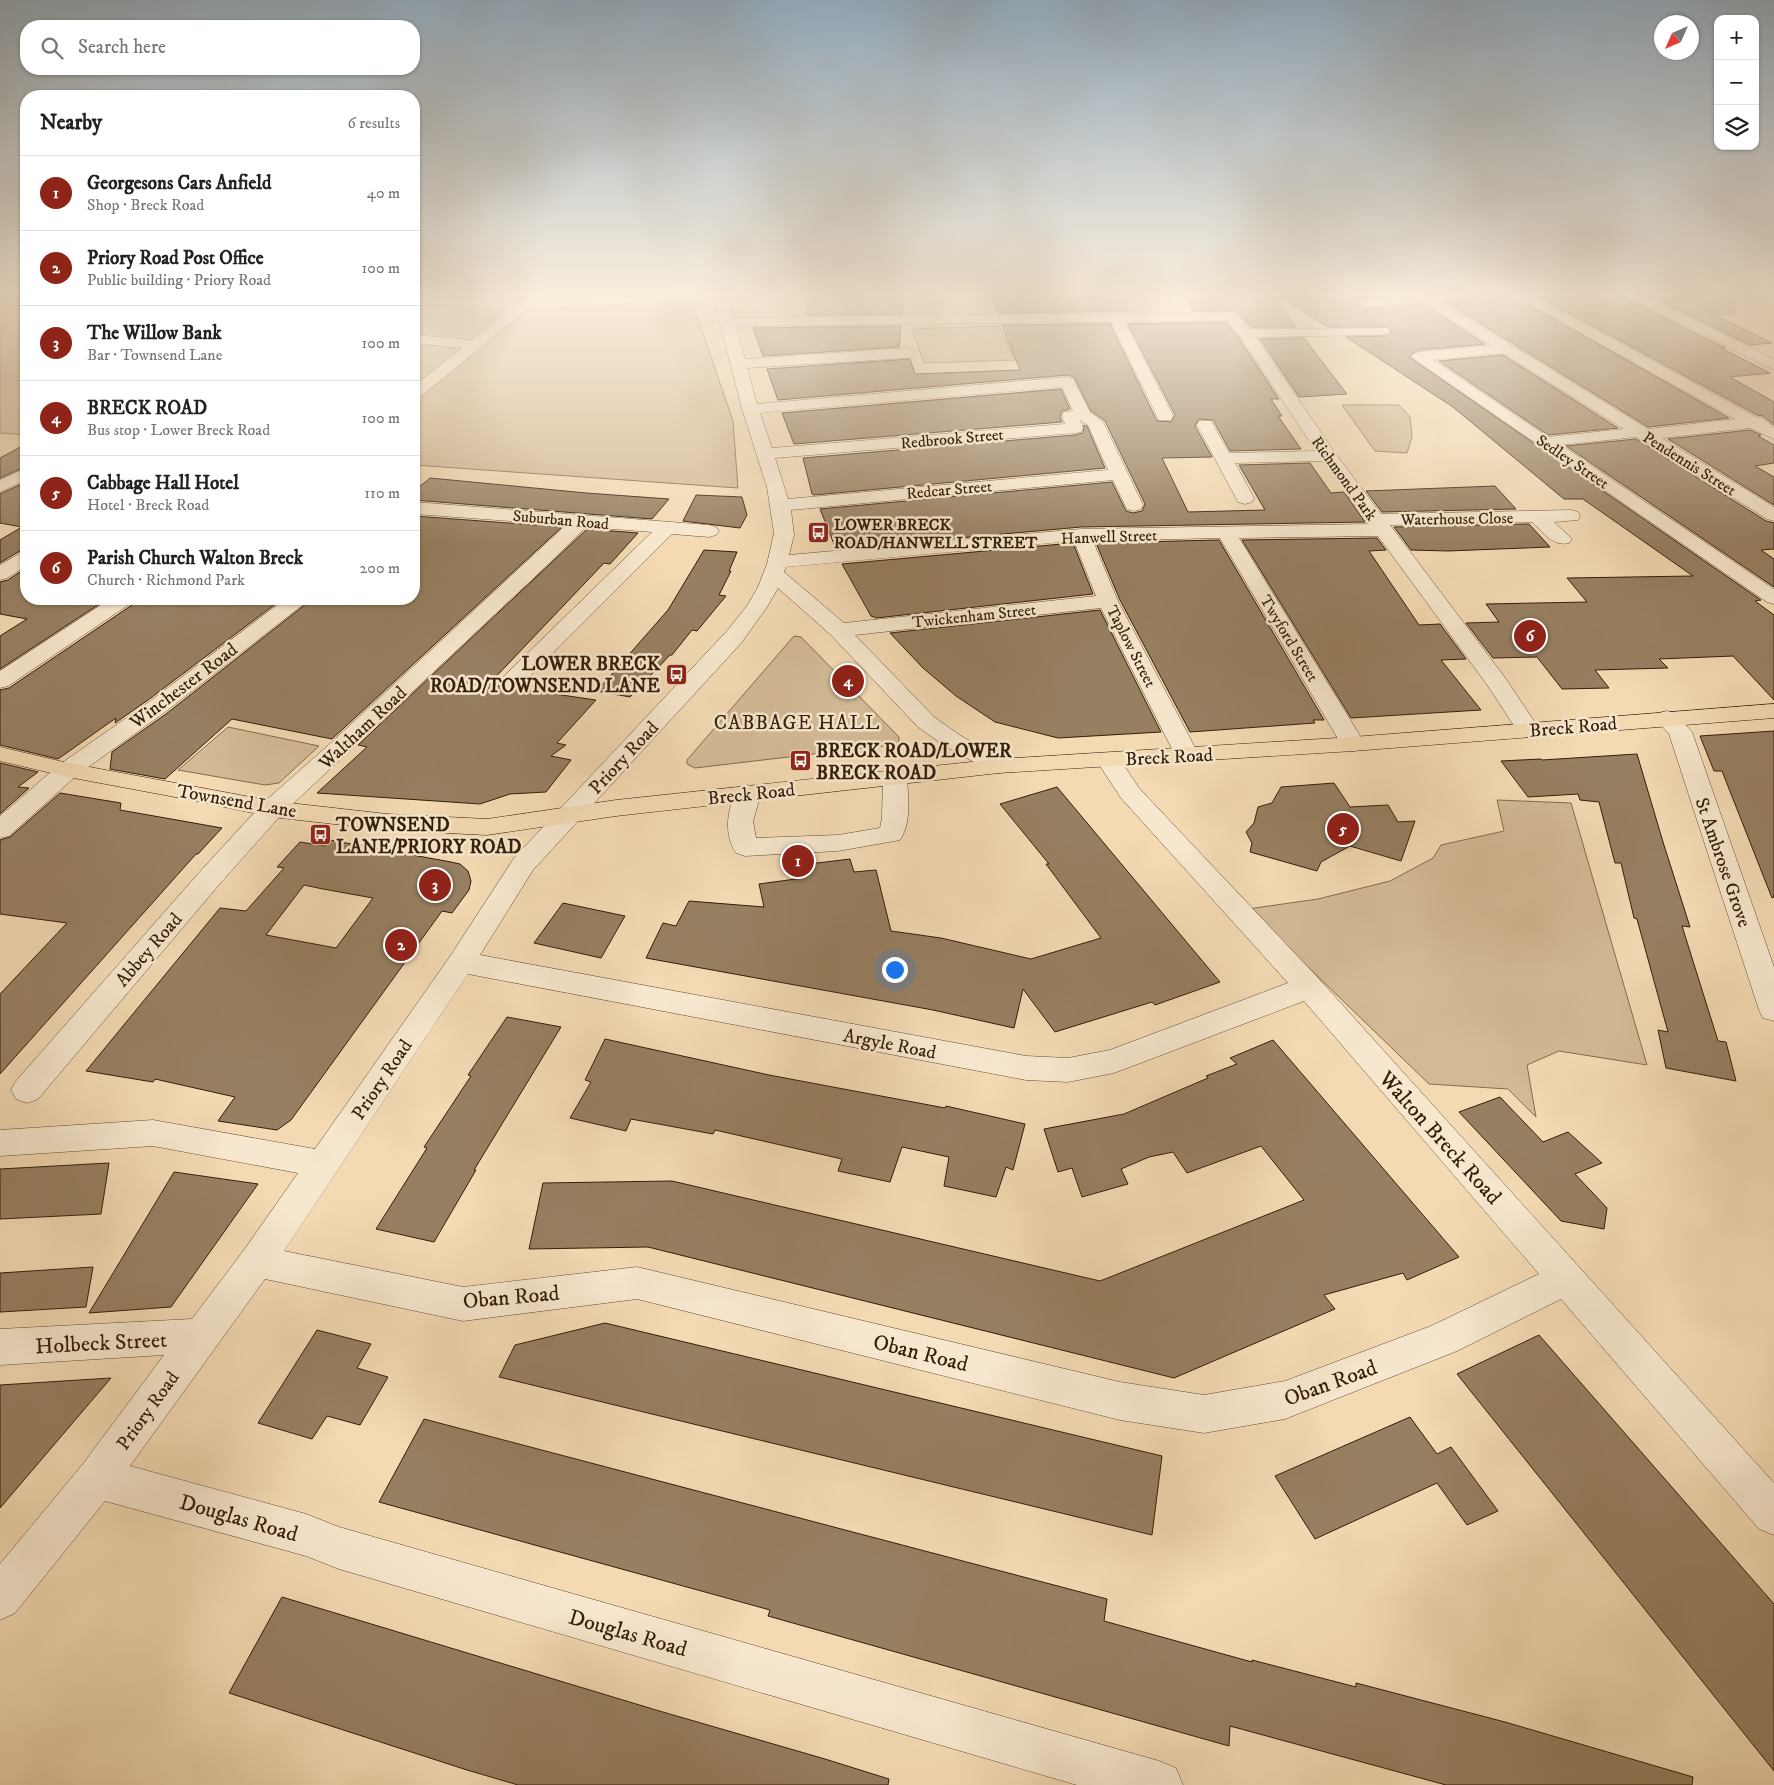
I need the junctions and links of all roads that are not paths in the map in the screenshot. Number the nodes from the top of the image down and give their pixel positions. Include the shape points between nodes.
1 (434, 378) edge
2 (742, 378) edge
3 (1146, 378) edge
4 (1276, 378) edge
5 (1451, 378) edge
6 (1553, 378) edge
7 (1674, 378) edge
8 (420, 389) edge
9 (750, 409) junction
10 (1083, 415) junction
11 (1165, 416) dead end
12 (1774, 420) edge
13 (1753, 422) junction
14 (1205, 424) dead end
15 (1641, 433) junction
16 (1774, 434) edge
17 (1545, 442) junction
18 (766, 454) junction
19 (1328, 456) junction
20 (1223, 458) junction
21 (1118, 474) junction
22 (20, 477) edge
23 (0, 487) edge
24 (1245, 498) dead end
25 (780, 505) junction
26 (1134, 506) dead end
27 (420, 508) edge
28 (1774, 515) edge
29 (1571, 516) dead end
30 (1537, 517) junction
31 (581, 521) junction
32 (1380, 525) junction
33 (667, 528) junction
34 (709, 531) dead end
35 (1226, 532) junction
36 (1081, 535) junction
37 (1562, 539) dead end
38 (20, 562) edge
39 (777, 568) junction
40 (0, 574) edge
41 (1774, 598) edge
42 (1108, 600) junction
43 (115, 605) edge
44 (290, 605) edge
45 (839, 630) junction
46 (0, 681) edge
47 (512, 682) dead end
48 (1774, 711) edge
49 (1667, 718) junction
50 (1528, 730) junction
51 (1353, 744) junction
52 (0, 754) edge
53 (1187, 755) junction
54 (1108, 760) junction
55 (999, 766) junction
56 (68, 770) junction
57 (894, 777) junction
58 (748, 793) junction
59 (272, 809) junction
60 (566, 816) junction
61 (0, 830) edge
62 (461, 962) junction
63 (1309, 987) junction
64 (1774, 1010) edge
65 (27, 1090) dead end
66 (0, 1143) edge
67 (323, 1164) junction
68 (257, 1261) junction
69 (1566, 1278) junction
70 (202, 1336) junction
71 (0, 1347) edge
72 (97, 1478) junction
73 (1774, 1514) edge
74 (0, 1598) edge
75 (1158, 1785) edge

1 - 8 street
2 - 9 street, Priory Road
3 - 11 street
4 - 19 street, Richmond Park
5 - 17 street, Sedley Street
6 - 15 street, Pendennis Street
7 - 13 street
9 - 10 street via 1066,382
9 - 18 street, Priory Road
10 - 18 street, Redbrook Street via 1070,416 1076,428
10 - 21 street via 1095,422
12 - 13 street
13 - 15 street
13 - 16 street
14 - 20 street
15 - 17 street
15 - 28 street, Pendennis Street
17 - 41 street, Sedley Street
18 - 25 street, Priory Road
19 - 20 street
19 - 32 street, Richmond Park
20 - 24 street
21 - 25 street, Redcar Street
21 - 26 street
22 - 23 street
25 - 39 street, Priory Road via 784,533
27 - 31 street, Suburban Road
29 - 30 street, Waterhouse Close
30 - 32 street, Waterhouse Close
30 - 37 street, Waterhouse Close
31 - 33 street, Suburban Road
31 - 59 street, Waltham Road
32 - 35 street, Hanwell Street
32 - 50 street, Richmond Park via 1498,684
33 - 34 street, Suburban Road
33 - 47 street
35 - 36 street, Hanwell Street
35 - 51 street, Twyford Street
36 - 39 street, Hanwell Street
36 - 42 street, Taplow Street
38 - 40 street
39 - 45 street
39 - 60 street, Priory Road via 752,616
42 - 45 street, Twickenham Street
42 - 53 street, Taplow Street
43 - 46 street
44 - 56 street, Winchester Road
45 - 55 street via 926,722
48 - 49 main road, Breck Road
49 - 50 main road, Breck Road
49 - 64 street, St Ambrose Grove via 1680,732
50 - 51 main road, Breck Road
51 - 53 main road, Breck Road
52 - 56 main road, Townsend Lane
53 - 54 main road, Breck Road
54 - 55 main road, Breck Road
54 - 63 street, Walton Breck Road via 1130,793
55 - 57 main road, Breck Road
56 - 59 main road, Townsend Lane
56 - 61 street, Winchester Road
57 - 58 main road, Breck Road
57 - 58 street via 892,834 838,842 744,847 740,821
58 - 60 main road, Breck Road
59 - 60 main road, Townsend Lane via 387,822 487,827
59 - 65 street, Abbey Road
60 - 62 street, Priory Road via 523,864
62 - 63 street, Argyle Road via 1026,1068 1068,1070 1114,1060
62 - 67 street, Priory Road
63 - 69 street, Walton Breck Road
66 - 67 street via 153,1133
67 - 68 street, Priory Road
68 - 69 street, Oban Road via 463,1304 637,1283 1120,1401 1204,1414 1286,1400 1444,1339
68 - 70 street, Priory Road
69 - 73 street, Walton Breck Road
70 - 71 street, Holbeck Street
70 - 72 street, Priory Road
72 - 74 street, Priory Road
72 - 75 street, Douglas Road via 306,1535 340,1548

